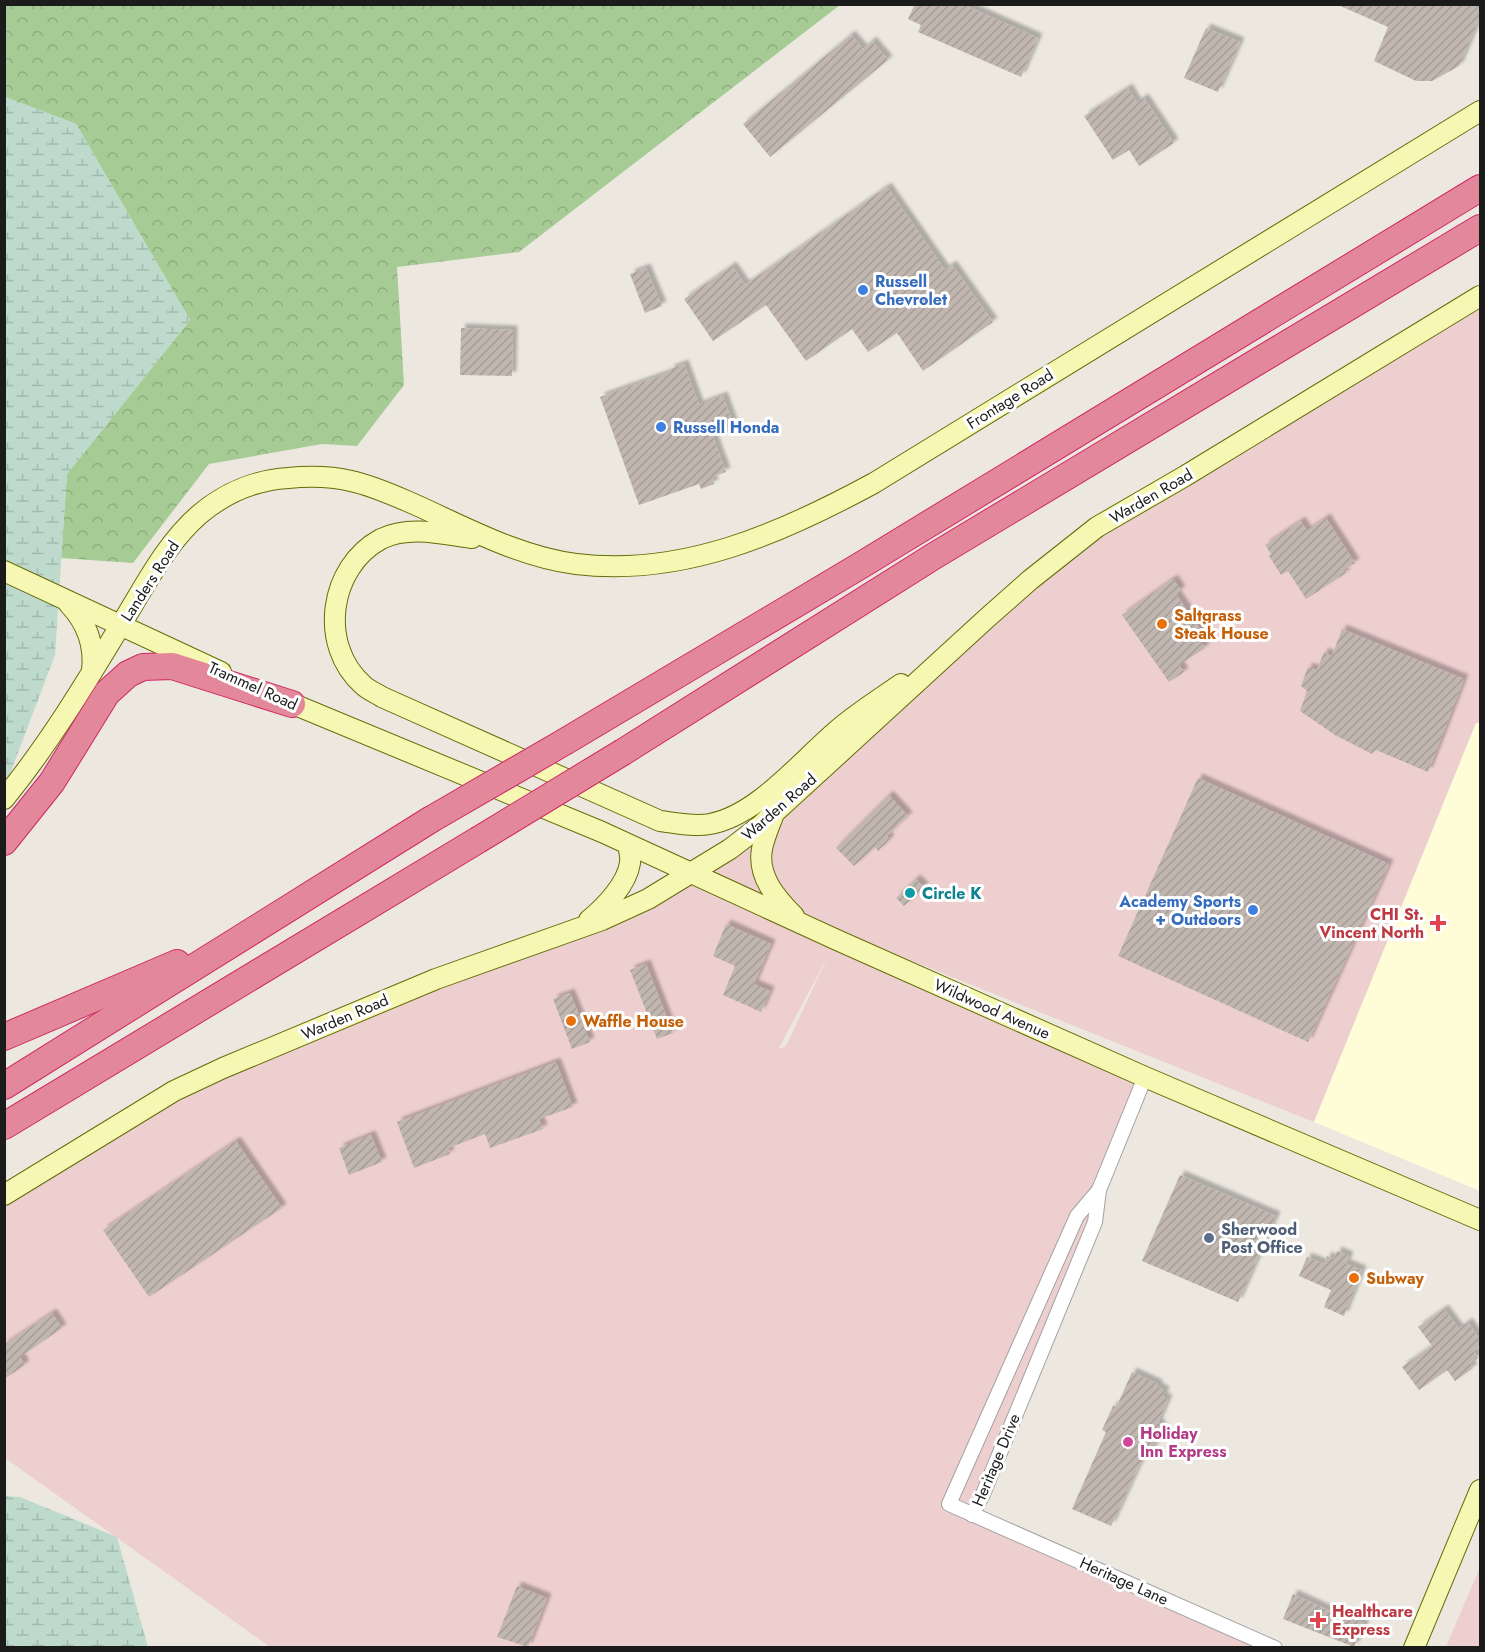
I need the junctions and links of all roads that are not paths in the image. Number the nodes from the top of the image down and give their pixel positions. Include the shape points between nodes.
1 (1480, 111) edge
2 (1480, 188) edge
3 (1480, 228) edge
4 (1480, 296) edge
5 (501, 543) junction
6 (4, 571) edge
7 (68, 602) junction
8 (121, 626) junction
9 (962, 641) junction
10 (92, 671) junction
11 (292, 704) junction
12 (506, 792) joint
13 (4, 799) edge
14 (774, 814) junction
15 (4, 842) edge
16 (628, 844) junction
17 (691, 873) junction
18 (802, 924) junction
19 (581, 927) junction
20 (238, 938) junction
21 (4, 1037) edge
22 (1145, 1077) junction
23 (4, 1086) edge
24 (4, 1126) edge
25 (1099, 1190) junction
26 (4, 1195) edge
27 (1480, 1220) edge
28 (1480, 1490) edge
29 (972, 1515) junction
30 (1275, 1647) edge
31 (1414, 1647) edge

1 - 5 main road, Frontage Road via 884,477 756,540 675,562 615,567 539,557
2 - 20 highway, bridge
3 - 24 highway, bridge via 934,556 623,752
4 - 9 main road, Warden Road via 1097,527
5 - 8 main road, Landers Road via 350,480 325,476 265,480 239,489 201,513 184,530
5 - 9 main road via 436,532 411,531 382,538 363,552 339,591 334,609 340,651 363,685 382,697 660,820 710,825 735,816 758,802 842,726
6 - 7 main road, Trammel Road
7 - 8 main road, Trammel Road
7 - 10 main road via 87,628 92,644
8 - 10 main road, Landers Road
8 - 11 main road, Trammel Road
9 - 14 main road, Warden Road
10 - 13 main road, Landers Road via 53,735
11 - 12 main road, Trammel Road
11 - 15 highway via 172,666 143,668 128,674 107,693 52,782
12 - 16 main road, Wildwood Avenue
14 - 17 main road, Warden Road via 730,849
14 - 18 main road via 761,850 763,875 778,899
16 - 17 main road, Wildwood Avenue
16 - 19 main road via 631,862 627,873 605,907
17 - 18 main road, Wildwood Avenue
17 - 19 main road, Warden Road via 648,899
18 - 22 main road, Wildwood Avenue
19 - 26 main road, Warden Road via 436,979 217,1071 174,1091
20 - 21 highway
20 - 23 highway
22 - 25 street, Heritage Drive
22 - 27 main road, Wildwood Avenue
25 - 29 street, Heritage Drive via 1095,1222
25 - 29 street, Heritage Drive via 1077,1216 949,1504
28 - 31 main road
29 - 30 street, Heritage Lane

